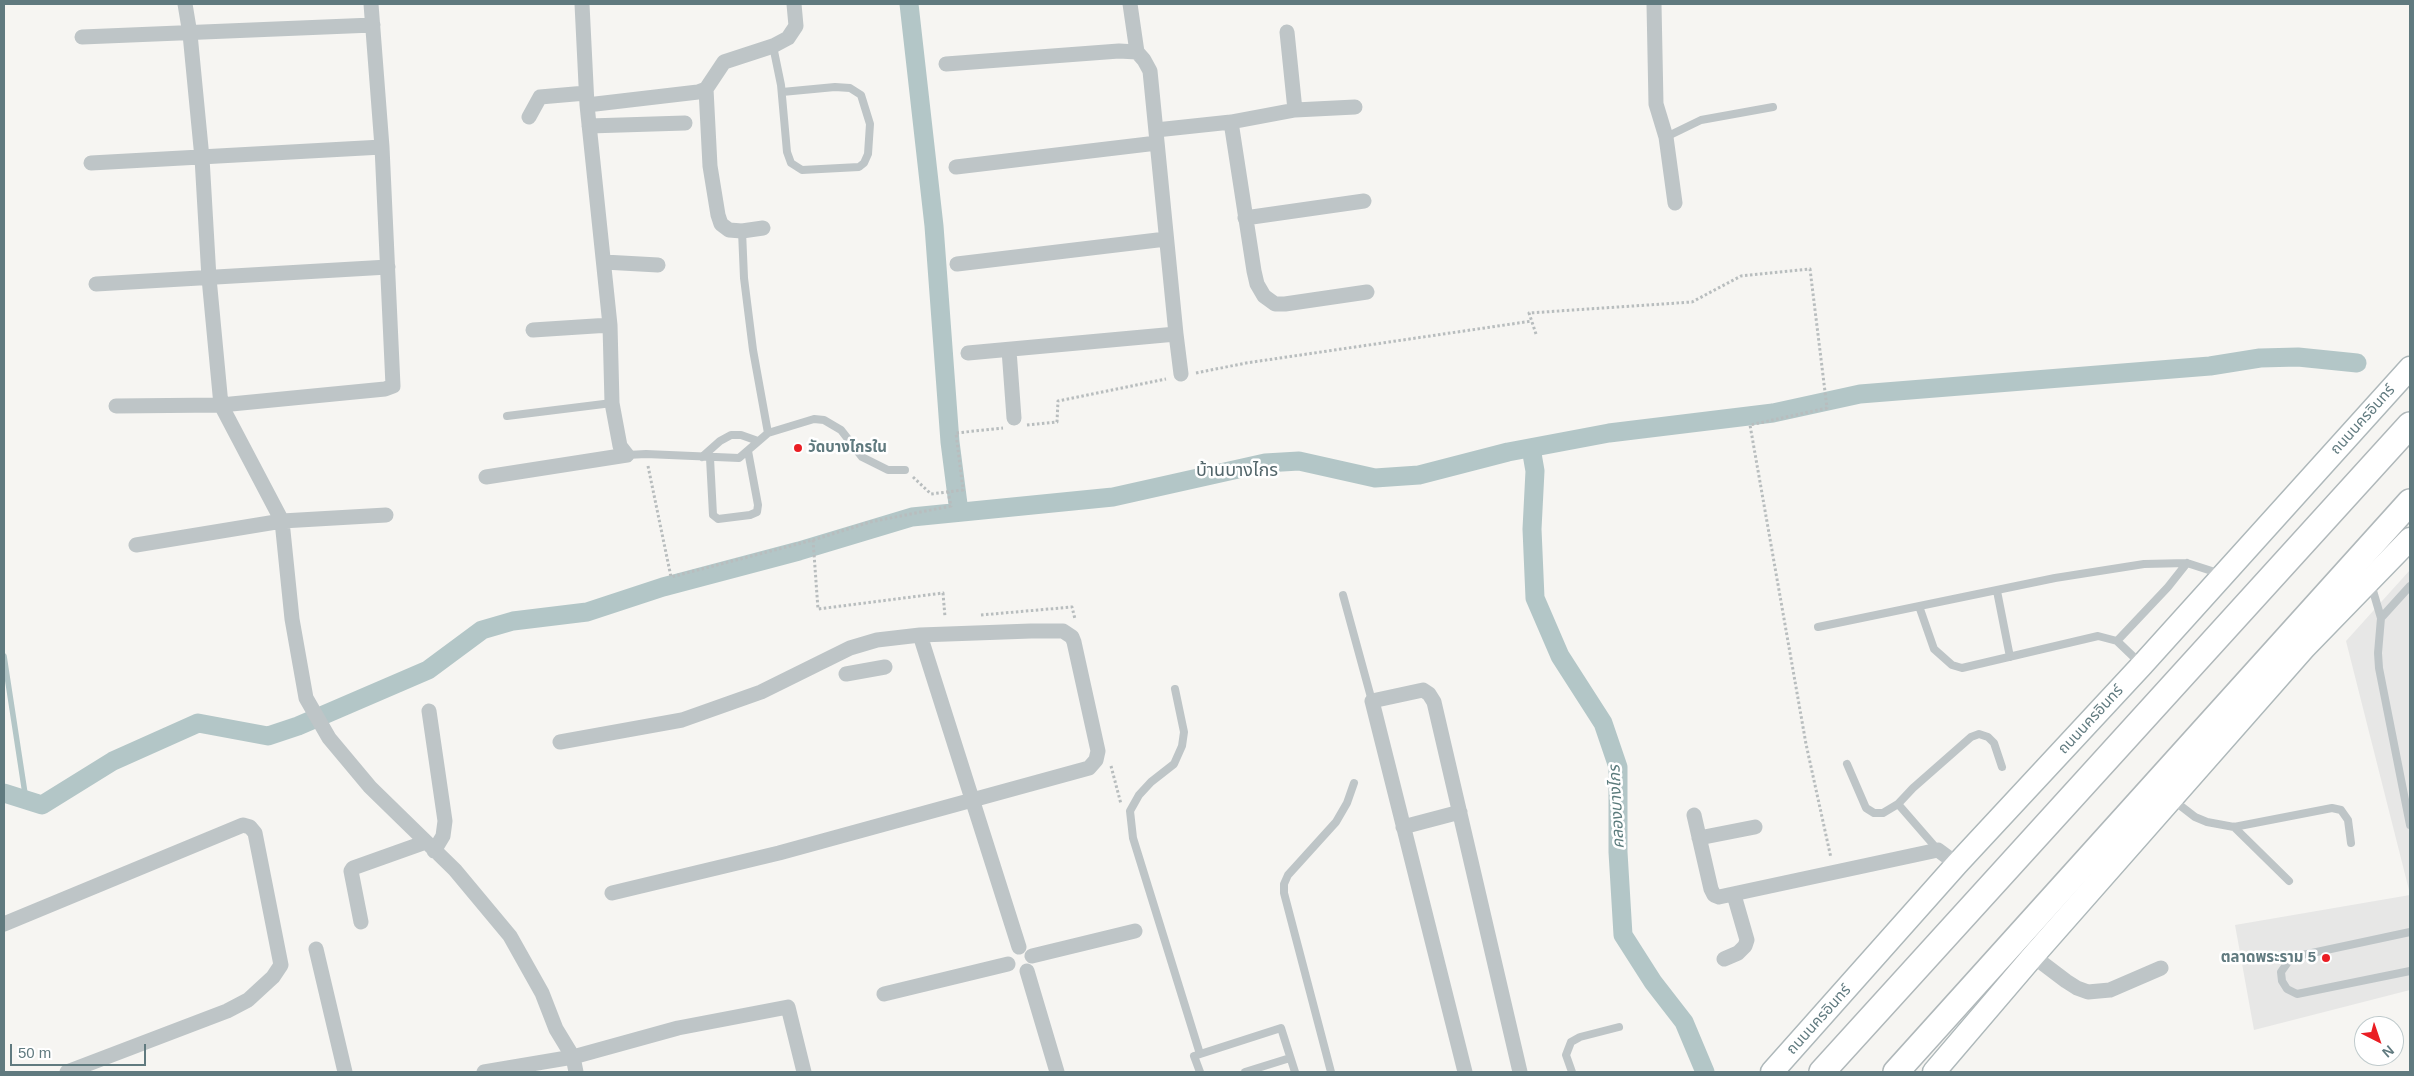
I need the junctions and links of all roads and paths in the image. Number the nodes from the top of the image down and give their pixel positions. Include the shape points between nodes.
1 (185, 4) edge
2 (372, 4) edge
3 (582, 4) edge
4 (794, 4) edge
5 (1130, 4) edge
6 (1654, 4) edge
7 (373, 25) junction
8 (1287, 32) dead end
9 (190, 34) junction
10 (82, 37) dead end
11 (773, 46) junction
12 (1137, 52) junction
13 (946, 64) dead end
14 (706, 89) junction
15 (782, 92) junction
16 (587, 99) junction
17 (1773, 106) dead end
18 (1355, 107) dead end
19 (1295, 110) junction
20 (529, 117) dead end
21 (1231, 122) junction
22 (685, 123) dead end
23 (589, 126) junction
24 (1156, 137) junction
25 (1666, 137) junction
26 (382, 146) junction
27 (202, 158) junction
28 (91, 163) dead end
29 (956, 167) dead end
30 (1364, 201) dead end
31 (1675, 203) dead end
32 (1245, 218) junction
33 (763, 228) dead end
34 (742, 231) junction
35 (1166, 239) junction
36 (604, 262) junction
37 (957, 264) dead end
38 (658, 265) dead end
39 (388, 267) junction
40 (209, 278) junction
41 (96, 284) dead end
42 (1368, 292) dead end
43 (1532, 322) junction
44 (610, 326) junction
45 (532, 330) dead end
46 (1176, 334) junction
47 (1536, 334) dead end
48 (1009, 350) junction
49 (968, 353) dead end
50 (2410, 368) edge
51 (1180, 376) junction
52 (612, 403) junction
53 (116, 406) dead end
54 (221, 406) junction
55 (507, 416) dead end
56 (1015, 424) junction
57 (2410, 425) edge
58 (768, 433) junction
59 (758, 441) junction
60 (748, 451) junction
61 (646, 454) junction
62 (627, 455) junction
63 (706, 457) junction
64 (905, 470) joint
65 (486, 476) dead end
66 (949, 492) junction
67 (2410, 502) edge
68 (386, 515) dead end
69 (282, 521) junction
70 (2410, 539) edge
71 (813, 540) junction
72 (136, 545) dead end
73 (2187, 562) junction
74 (2223, 575) junction
75 (2370, 581) junction
76 (2410, 586) edge
77 (1996, 591) junction
78 (1343, 595) dead end
79 (1919, 606) junction
80 (974, 615) dead end
81 (954, 617) dead end
82 (2381, 618) junction
83 (1077, 627) dead end
84 (1818, 627) dead end
85 (920, 635) junction
86 (2117, 641) junction
87 (836, 655) junction
88 (2010, 657) junction
89 (2142, 665) junction
90 (885, 667) dead end
91 (846, 674) junction
92 (853, 688) dead end
93 (1175, 689) dead end
94 (1372, 701) junction
95 (429, 711) dead end
96 (560, 742) dead end
97 (1110, 762) dead end
98 (1847, 764) dead end
99 (2002, 767) dead end
100 (1354, 783) dead end
101 (2172, 799) junction
102 (972, 802) junction
103 (1898, 804) junction
104 (1122, 810) dead end
105 (1460, 812) junction
106 (1694, 815) dead end
107 (2410, 825) edge
108 (1403, 827) junction
109 (1755, 827) dead end
110 (2234, 827) junction
111 (1699, 838) junction
112 (2351, 843) dead end
113 (430, 846) junction
114 (1938, 850) junction
115 (1957, 864) junction
116 (1834, 873) junction
117 (2289, 881) dead end
118 (612, 893) dead end
119 (1734, 895) junction
120 (361, 922) dead end
121 (4, 924) edge
122 (1135, 931) dead end
123 (2410, 932) edge
124 (1019, 947) junction
125 (316, 949) dead end
126 (1032, 956) junction
127 (2033, 956) junction
128 (1724, 959) dead end
129 (1008, 964) junction
130 (2161, 968) dead end
131 (1027, 971) junction
132 (2410, 971) edge
133 (884, 994) dead end
134 (1619, 1027) dead end
135 (556, 1029) junction
136 (1200, 1054) junction
137 (573, 1057) junction
138 (1290, 1058) junction
139 (555, 1067) edge
140 (67, 1072) edge
141 (345, 1072) edge
142 (484, 1072) edge
143 (576, 1072) edge
144 (804, 1072) edge
145 (1057, 1072) edge
146 (1200, 1072) edge
147 (1245, 1072) edge
148 (1294, 1072) edge
149 (1331, 1072) edge
150 (1465, 1072) edge
151 (1520, 1072) edge
152 (1572, 1072) edge
153 (1772, 1072) edge
154 (1822, 1072) edge
155 (1896, 1072) edge
156 (1934, 1072) edge

1 - 9 street
2 - 7 street
3 - 16 street
4 - 11 street via 796,26 788,38
5 - 12 street
6 - 25 street via 1656,104
7 - 9 street
7 - 26 street
8 - 19 street
9 - 10 street
9 - 27 street
11 - 14 street via 724,62
11 - 15 lane
12 - 13 street
12 - 24 street via 1150,71
14 - 16 street
14 - 34 street via 710,166 718,215 721,224 729,230
15 - 15 lane via 787,152 792,163 802,170 859,167 864,163 868,154 870,124 861,95 850,88
16 - 20 street via 540,97
16 - 23 street
17 - 25 lane via 1701,120
18 - 19 street
19 - 21 street
21 - 24 street
21 - 32 street
22 - 23 street
23 - 36 street
24 - 29 street
24 - 35 street
25 - 31 street
26 - 27 street
26 - 39 street
27 - 28 street
27 - 40 street
30 - 32 street
32 - 42 street via 1258,284 1264,296 1274,304
33 - 34 street
34 - 58 lane via 753,350
35 - 37 street
35 - 46 street
36 - 38 street
36 - 44 street
39 - 40 street
39 - 54 street via 393,386
40 - 41 street
40 - 54 street
43 - 47 path
43 - 51 path via 1246,363
43 - 116 path via 1530,314 1692,302 1741,276 1810,269 1827,408 1750,425 1806,744
44 - 45 street
44 - 52 street
46 - 48 street
46 - 51 street
48 - 49 street
48 - 56 street
50 - 74 main road, ถนนนครอินทร์
51 - 56 path via 1058,401 1057,422
52 - 55 lane
52 - 62 street via 620,446
53 - 54 street
54 - 69 street
56 - 66 path via 956,433 963,490
57 - 154 main road
58 - 59 lane
58 - 64 lane via 803,420 824,420 840,430 862,457 888,470
59 - 60 lane
59 - 63 lane via 731,435 720,441
60 - 63 lane via 739,458
60 - 63 lane via 758,505 757,512 750,515 718,519 714,515
61 - 62 lane
61 - 63 lane
61 - 71 path via 671,577
62 - 65 street
64 - 66 path via 931,494
66 - 71 path via 951,506 870,522
67 - 155 main road
68 - 69 street
69 - 72 street
69 - 113 street via 292,618 306,698 329,738 370,787
70 - 75 main road
71 - 81 path via 818,609 943,593 944,617
73 - 74 lane
73 - 77 lane via 2144,564
73 - 86 lane via 2168,588
74 - 89 main road, ถนนนครอินทร์
75 - 82 lane
75 - 101 main road via 2305,647
76 - 82 lane
77 - 79 lane
77 - 88 lane
78 - 94 lane
79 - 84 lane
79 - 88 lane via 1934,649 1952,665 1962,668
80 - 83 path via 1072,608
82 - 107 lane via 2379,668
85 - 87 street via 878,640
85 - 102 street
85 - 102 street via 1031,630 1063,632 1074,642 1098,751 1096,760 1089,768
86 - 88 lane via 2098,636
86 - 89 lane
87 - 91 street
87 - 96 street via 762,692 682,720
89 - 115 main road, ถนนนครอินทร์
90 - 91 street
91 - 92 street
93 - 136 lane via 1184,732 1182,746 1174,764 1151,782 1130,810 1133,838
94 - 105 street via 1423,690 1429,694 1434,702
94 - 108 street
95 - 113 street via 445,821 443,836
97 - 104 path
98 - 103 lane via 1866,808 1874,813 1883,813
99 - 103 lane via 1994,743 1988,737 1980,734 1971,737
100 - 149 lane via 1336,822 1284,884
101 - 110 lane via 2195,817
101 - 127 main road
102 - 118 street
102 - 124 street
103 - 114 lane
105 - 108 street
105 - 151 street
106 - 111 street
108 - 150 street
109 - 111 street
110 - 112 lane via 2332,808 2345,813
110 - 117 lane
111 - 119 street via 1714,895
113 - 120 street via 351,871
113 - 135 street via 455,870 510,936 542,993
114 - 115 street
114 - 116 street
115 - 153 main road, ถนนนครอินทร์
116 - 119 street
119 - 128 street via 1747,940 1738,953
121 - 140 street via 243,824 255,832 281,964 273,978 248,1000 227,1011
122 - 126 street
123 - 132 lane via 2298,956 2281,972 2287,990 2296,994
124 - 126 street via 1025,948
124 - 129 street via 1009,953
125 - 141 street
126 - 131 street via 1031,967
127 - 130 street via 2072,985 2088,992 2110,990
127 - 156 main road
129 - 131 street via 1016,972
129 - 133 street
131 - 145 street
134 - 152 lane via 1571,1042 1566,1055
135 - 137 street
135 - 139 street
136 - 138 lane via 1281,1028
136 - 146 lane via 1194,1056
137 - 139 street
137 - 143 street
137 - 144 street via 678,1028 788,1007
138 - 147 lane
138 - 148 lane
139 - 142 street

